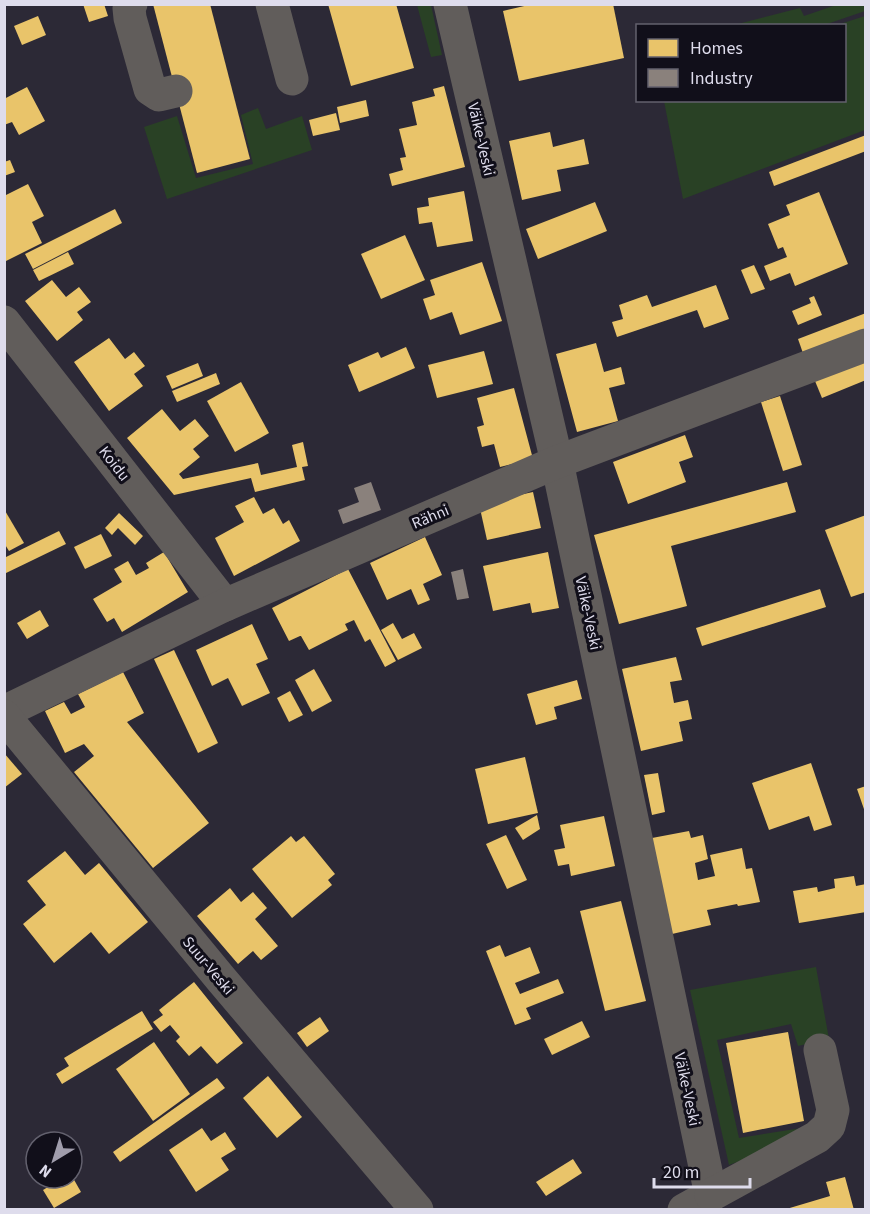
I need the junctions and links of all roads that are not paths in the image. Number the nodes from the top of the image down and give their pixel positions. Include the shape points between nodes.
1 (131, 4) edge
2 (272, 4) edge
3 (450, 4) edge
4 (292, 79) dead end
5 (176, 91) dead end
6 (4, 322) edge
7 (866, 345) edge
8 (557, 462) junction
9 (225, 605) junction
10 (4, 714) edge
11 (820, 1050) dead end
12 (698, 1202) edge
13 (417, 1209) edge

1 - 5 street via 130,18 150,89 159,95
2 - 4 street
3 - 8 street, Väike-Veski
6 - 9 street, Koidu
7 - 8 street, Rähni
8 - 9 street, Rähni
8 - 12 street, Väike-Veski
9 - 10 street, Rähni
10 - 13 street, Suur-Veski via 221,979
11 - 12 street via 833,1110 829,1125 817,1137

